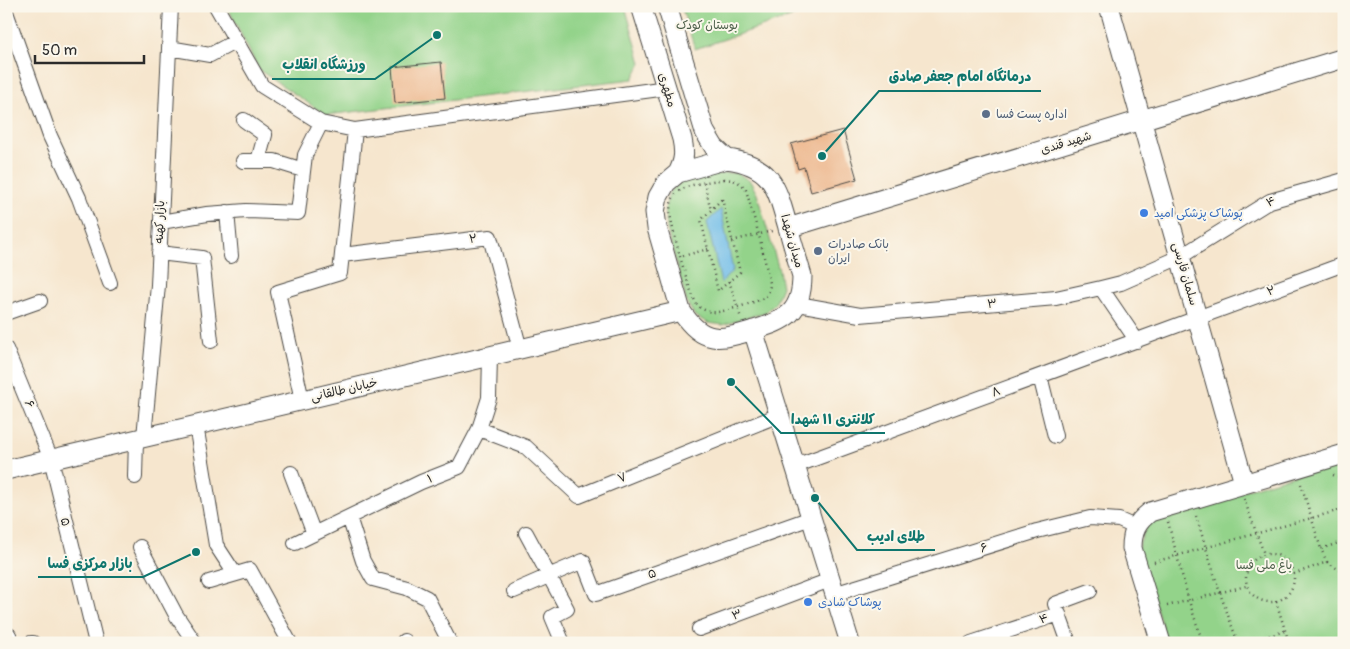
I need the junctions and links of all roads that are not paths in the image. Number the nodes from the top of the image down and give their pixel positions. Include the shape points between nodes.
1 (171, 6) edge
2 (216, 6) edge
3 (641, 6) edge
4 (667, 6) edge
5 (1109, 6) edge
6 (6, 12) edge
7 (236, 41) junction
8 (169, 48) junction
9 (1344, 58) edge
10 (667, 88) junction
11 (244, 120) dead end
12 (1142, 120) junction
13 (321, 123) junction
14 (355, 130) junction
15 (727, 159) junction
16 (243, 161) dead end
17 (258, 161) junction
18 (303, 170) junction
19 (678, 173) junction
20 (1344, 180) edge
21 (227, 212) junction
22 (161, 222) junction
23 (788, 228) junction
24 (159, 253) junction
25 (342, 255) junction
26 (231, 256) dead end
27 (1180, 257) junction
28 (1344, 264) edge
29 (110, 283) dead end
30 (1101, 288) junction
31 (40, 301) dead end
32 (798, 304) junction
33 (681, 311) junction
34 (6, 313) edge
35 (1198, 318) junction
36 (747, 325) junction
37 (1136, 341) junction
38 (211, 342) dead end
39 (6, 349) edge
40 (520, 349) junction
41 (490, 356) junction
42 (1040, 376) junction
43 (302, 400) junction
44 (779, 415) junction
45 (196, 425) junction
46 (479, 429) junction
47 (1055, 436) dead end
48 (140, 438) junction
49 (1344, 454) edge
50 (50, 459) junction
51 (795, 466) junction
52 (6, 470) edge
53 (291, 473) dead end
54 (135, 477) dead end
55 (1242, 484) junction
56 (349, 517) junction
57 (811, 518) junction
58 (1135, 527) junction
59 (526, 533) dead end
60 (314, 534) junction
61 (295, 543) dead end
62 (140, 547) dead end
63 (235, 574) junction
64 (550, 576) junction
65 (209, 582) dead end
66 (832, 587) junction
67 (514, 591) dead end
68 (1090, 591) dead end
69 (1059, 614) junction
70 (699, 629) dead end
71 (6, 636) edge
72 (12, 643) edge
73 (96, 643) edge
74 (195, 643) edge
75 (290, 643) edge
76 (450, 643) edge
77 (563, 643) edge
78 (850, 643) edge
79 (971, 643) edge
80 (1069, 643) edge
81 (1161, 643) edge

1 - 8 street, بازار کهنه
2 - 7 street
3 - 10 street, مطهری
4 - 15 street, مطهری via 705,132
5 - 12 street, سلمان فارسی
6 - 29 street via 50,136 79,198
7 - 8 street via 210,55
7 - 13 street via 262,86
8 - 22 street, بازار کهنه
9 - 12 street, شهید قندی
10 - 14 street
10 - 19 street, مطهری via 685,151 684,163
11 - 17 street via 265,135
12 - 23 street, شهید قندی
12 - 27 street, سلمان فارسی
13 - 14 street
13 - 18 street via 305,155
14 - 25 street
15 - 19 street, میدان شهدا
15 - 23 street, میدان شهدا via 743,161 770,179 778,193
16 - 17 street
17 - 18 street via 274,161
18 - 21 street via 298,213
19 - 33 street via 658,197 655,212 657,228 673,258
20 - 27 street, ۴ via 1270,201
21 - 22 street
21 - 26 street
22 - 24 street, بازار کهنه
23 - 32 street, میدان شهدا via 802,276
24 - 38 street via 202,258
24 - 48 street, بازار کهنه
25 - 40 street, ۲ via 490,237
25 - 43 street via 340,273 278,292
27 - 30 street, ۳ via 1121,283
27 - 35 street, سلمان فارسی
28 - 35 street, ۲
30 - 32 street, ۳ via 1056,298 860,315
30 - 37 street
31 - 34 street
32 - 36 street via 777,323
33 - 36 street via 700,332 714,337 728,338
33 - 40 street, خیابان طالقانی
35 - 37 street, ۸
35 - 55 street, سلمان فارسی
36 - 44 street
37 - 42 street, ۸
39 - 50 street, ۶
40 - 41 street, خیابان طالقانی
41 - 43 street, خیابان طالقانی
41 - 46 street, ۱ via 488,398
42 - 47 street
42 - 51 street, ۸
43 - 45 street, خیابان طالقانی
44 - 46 street, ۷ via 579,496 526,447
44 - 51 street
45 - 48 street, خیابان طالقانی
45 - 63 street via 216,545
46 - 56 street, ۱ via 459,466
48 - 50 street, خیابان طالقانی
48 - 54 street, بازار کهنه
49 - 55 street
50 - 52 street, خیابان طالقانی
50 - 73 street, ۵
51 - 57 street
53 - 60 street
55 - 58 street via 1150,512
56 - 60 street, ۱
56 - 76 street via 363,561 373,580 407,588 427,598
57 - 64 street, ۵ via 596,594 583,561
57 - 66 street
58 - 66 street, ۶ via 1119,520 1090,518
58 - 81 street via 1132,548
59 - 64 street
60 - 61 street, ۱
62 - 74 street via 176,615
63 - 65 street
63 - 75 street via 250,570
64 - 67 street, ۵
64 - 77 street via 566,608 552,617
66 - 70 street, ۳
66 - 78 street
68 - 69 street via 1055,604
69 - 79 street, ۴
69 - 80 street
71 - 72 street via 9,635

